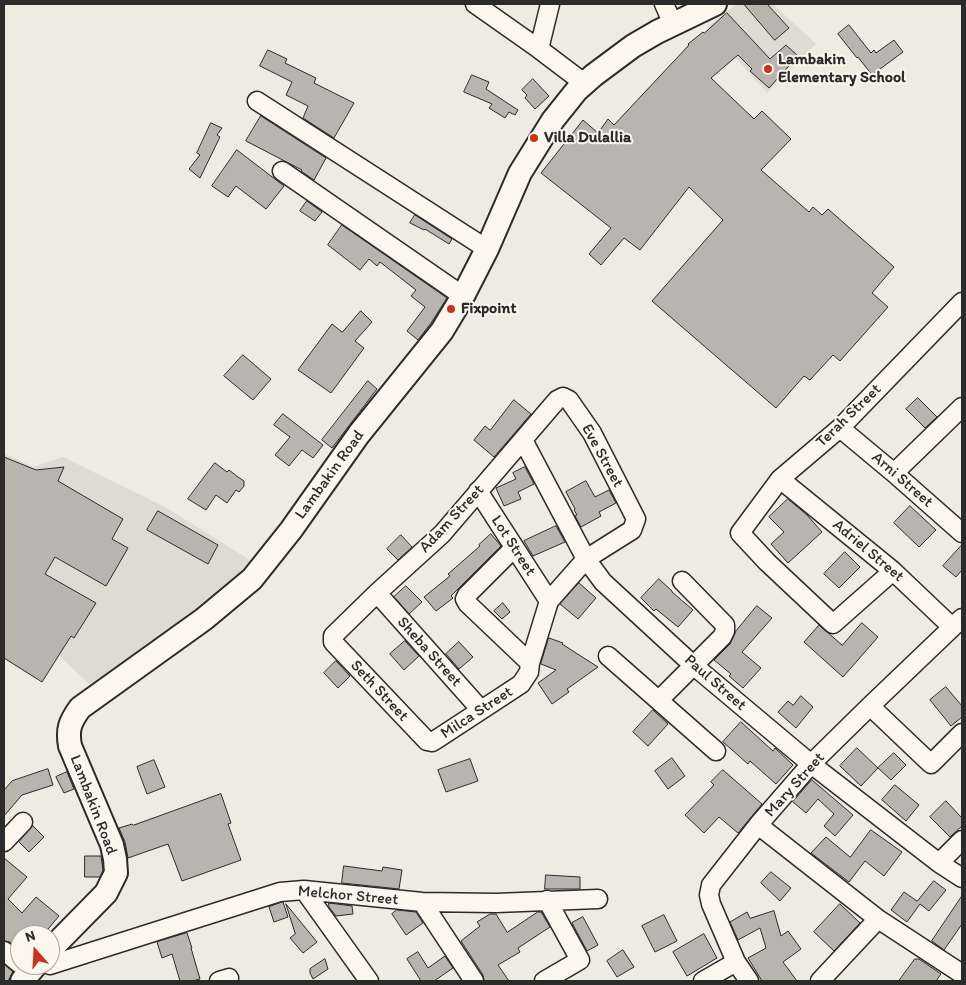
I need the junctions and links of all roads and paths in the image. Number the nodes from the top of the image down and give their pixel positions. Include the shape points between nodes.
1 (550, 4) edge
2 (664, 4) edge
3 (715, 4) edge
4 (485, 7) edge
5 (673, 24) junction
6 (539, 49) junction
7 (584, 83) junction
8 (257, 101) dead end
9 (282, 170) dead end
10 (487, 249) junction
11 (462, 296) junction
12 (962, 302) edge
13 (563, 397) joint
14 (962, 407) edge
15 (840, 428) junction
16 (523, 440) junction
17 (894, 472) junction
18 (780, 479) junction
19 (478, 492) junction
20 (636, 519) joint
21 (960, 528) edge
22 (514, 548) junction
23 (586, 559) junction
24 (893, 571) junction
25 (682, 581) dead end
26 (377, 594) junction
27 (549, 601) junction
28 (957, 623) edge
29 (333, 636) joint
30 (608, 656) dead end
31 (530, 663) junction
32 (693, 665) junction
33 (659, 700) junction
34 (870, 706) junction
35 (481, 710) junction
36 (962, 732) edge
37 (432, 742) joint
38 (716, 751) dead end
39 (811, 764) junction
40 (23, 822) dead end
41 (758, 825) junction
42 (962, 840) edge
43 (4, 842) edge
44 (939, 863) junction
45 (962, 878) edge
46 (304, 890) junction
47 (598, 899) dead end
48 (547, 900) junction
49 (422, 902) junction
50 (878, 920) junction
51 (60, 940) edge
52 (60, 960) edge
53 (736, 962) junction
54 (962, 974) edge
55 (369, 981) edge
56 (474, 981) edge
57 (544, 981) edge
58 (703, 981) edge
59 (749, 981) edge
60 (820, 981) edge

1 - 6 street
2 - 5 street
3 - 5 main road, Lambakin Road
4 - 6 street
5 - 7 main road, Lambakin Road via 633,46
6 - 7 street
7 - 10 main road, Lambakin Road via 552,120 520,173
8 - 10 street
9 - 11 street
10 - 11 main road, Lambakin Road
11 - 51 main road, Lambakin Road via 442,331 358,434 291,530 252,579 204,619 80,708 73,718 69,726 70,746 112,845 116,873 106,893
12 - 15 street, Terah Street
13 - 16 street, Adam Street
13 - 20 street, Eve Street via 569,400 592,433
14 - 17 street
15 - 17 street, Arni Street
15 - 18 street, Terah Street
16 - 19 street, Adam Street
16 - 23 street, Paul Street
17 - 21 street, Arni Street
18 - 24 street, Adriel Street
18 - 24 street, Terah Street via 740,533 833,624
19 - 22 street, Lot Street
19 - 26 street, Adam Street via 442,534
20 - 23 street, Milca Street via 632,530
22 - 27 street, Lot Street
22 - 31 street via 465,600
23 - 27 street, Milca Street
23 - 32 street, Paul Street via 603,582
24 - 28 street, Adriel Street
25 - 32 street via 725,625 722,637
26 - 29 street, Adam Street
26 - 35 street, Sheba Street
27 - 31 street, Milca Street
28 - 34 street, Mary Street
29 - 37 street, Seth Street via 333,642 427,741
30 - 33 street
31 - 35 street, Milca Street via 529,672 520,684
32 - 33 street
32 - 39 street, Paul Street
33 - 38 street
34 - 36 street via 931,764
34 - 39 street, Mary Street
35 - 37 street, Milca Street
39 - 41 street, Mary Street
39 - 44 street, Paul Street
40 - 43 street
41 - 50 street
41 - 53 street, Mary Street via 711,885 709,895
42 - 44 street
44 - 45 street, Paul Street
46 - 49 street, Melchor Street
46 - 52 street, Melchor Street via 280,892
46 - 55 street
47 - 48 street, Melchor Street
48 - 49 street, Melchor Street
48 - 57 street via 580,960
49 - 56 street
50 - 54 street
50 - 60 street
53 - 58 street
53 - 59 street, Mary Street

